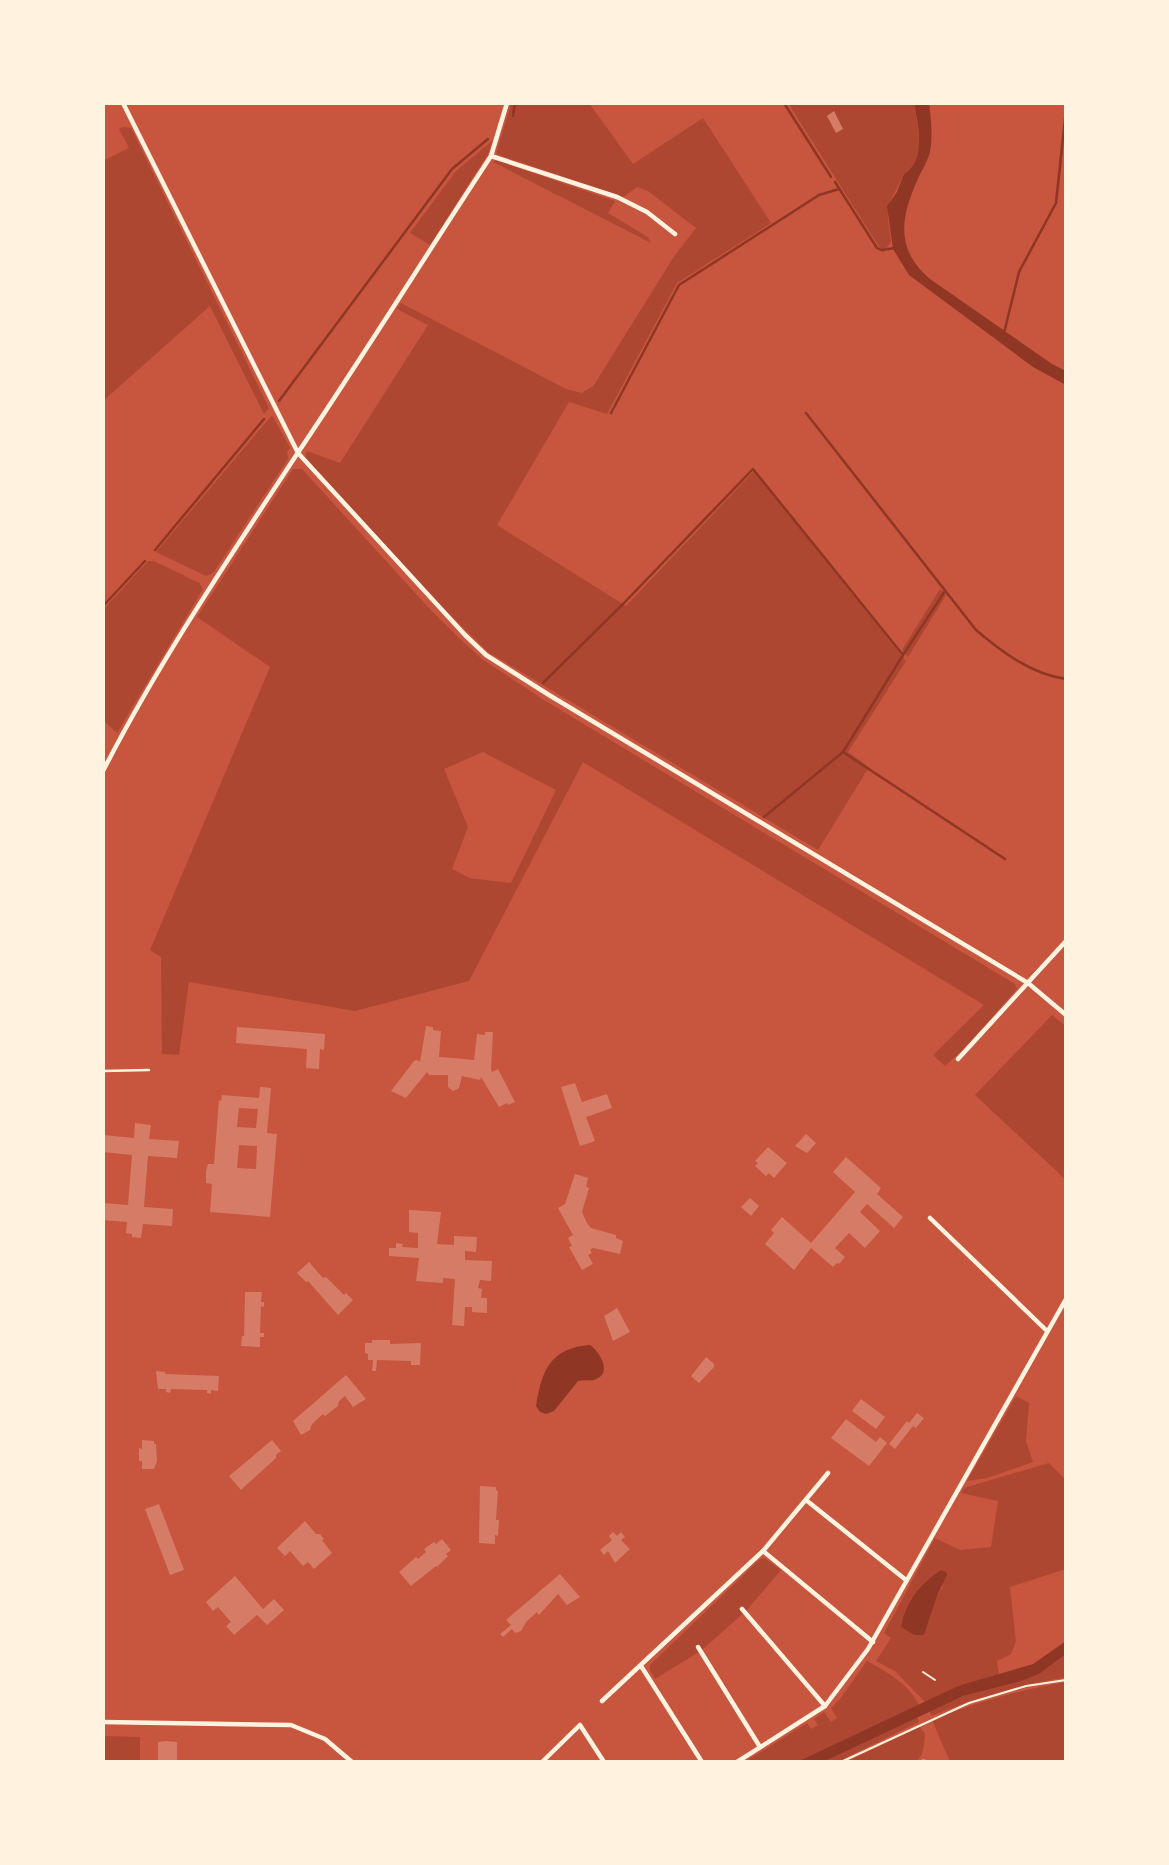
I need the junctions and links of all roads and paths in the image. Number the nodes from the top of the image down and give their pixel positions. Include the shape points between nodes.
1 (123, 103) edge
2 (507, 103) edge
3 (491, 156) junction
4 (674, 234) dead end
5 (298, 453) junction
6 (103, 771) edge
7 (1066, 941) edge
8 (1028, 983) junction
9 (1066, 1015) edge
10 (958, 1059) dead end
11 (149, 1070) dead end
12 (103, 1072) edge
13 (930, 1218) dead end
14 (1066, 1299) edge
15 (1047, 1331) junction
16 (828, 1473) dead end
17 (806, 1500) junction
18 (763, 1551) junction
19 (906, 1580) junction
20 (742, 1609) dead end
21 (873, 1642) junction
22 (698, 1647) dead end
23 (641, 1666) junction
24 (923, 1672) dead end
25 (934, 1679) dead end
26 (1066, 1680) edge
27 (602, 1701) dead end
28 (825, 1706) junction
29 (103, 1722) edge
30 (760, 1747) junction
31 (352, 1762) edge
32 (542, 1762) edge
33 (604, 1762) edge
34 (702, 1762) edge
35 (737, 1762) edge
36 (841, 1762) edge

1 - 5 street
2 - 3 street
3 - 4 street via 617,197 647,212
3 - 5 street
5 - 6 street via 210,583
5 - 8 street via 486,655
7 - 8 street
8 - 9 street
8 - 10 street
11 - 12 lane
13 - 15 street
14 - 15 street
15 - 19 street
16 - 17 street
17 - 18 street
17 - 19 street
18 - 21 street
18 - 23 street
19 - 21 street
20 - 28 street
21 - 28 street
22 - 30 street
23 - 27 street
23 - 34 street
24 - 25 path
26 - 36 path via 969,1703
28 - 30 street
29 - 31 street via 291,1725 325,1739
30 - 35 street
32 - 33 street via 580,1725

